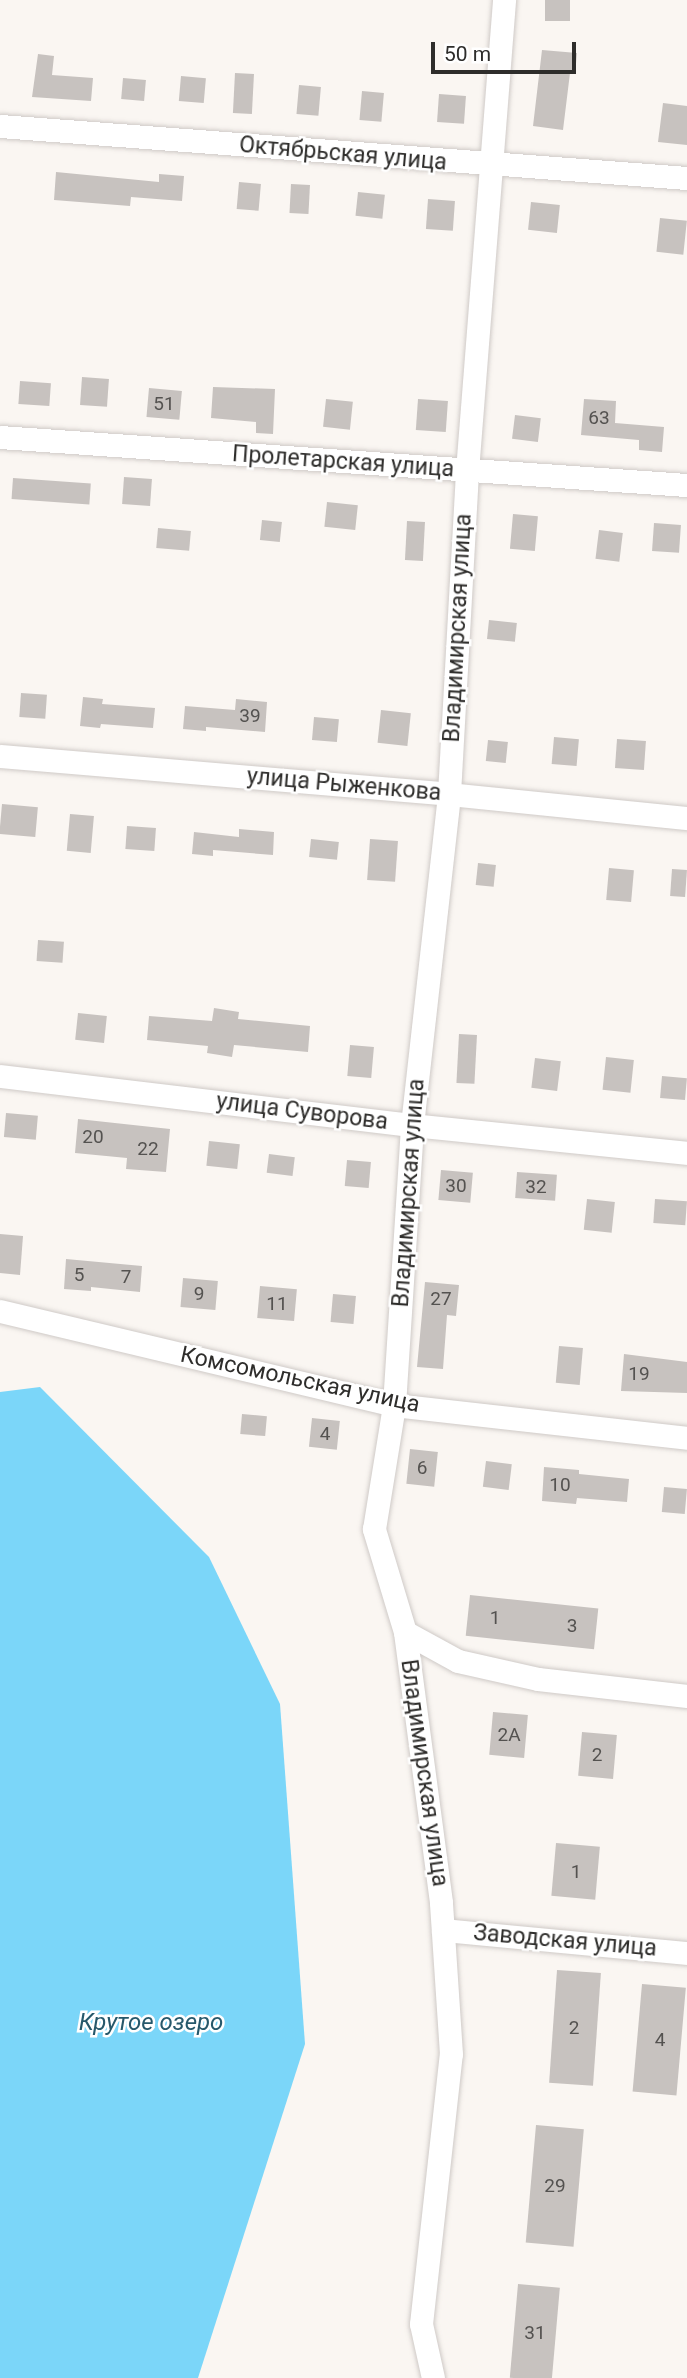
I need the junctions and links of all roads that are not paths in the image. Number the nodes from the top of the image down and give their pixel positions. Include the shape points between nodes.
1 (504, 0) edge
2 (0, 126) edge
3 (490, 165) junction
4 (687, 178) edge
5 (0, 437) edge
6 (467, 471) junction
7 (687, 485) edge
8 (0, 756) edge
9 (449, 794) junction
10 (687, 818) edge
11 (0, 1076) edge
12 (412, 1125) junction
13 (687, 1153) edge
14 (0, 1311) edge
15 (394, 1405) junction
16 (687, 1438) edge
17 (405, 1632) junction
18 (687, 1696) edge
19 (443, 1930) junction
20 (687, 1953) edge
21 (433, 2378) edge

1 - 3 street, Владимирская улица
2 - 3 street, Октябрьская улица
3 - 4 street, Октябрьская улица
3 - 6 street, Владимирская улица
5 - 6 street, Пролетарская улица
6 - 7 street, Пролетарская улица
6 - 9 street, Владимирская улица
8 - 9 street, улица Рыженкова
9 - 10 street, улица Рыженкова
9 - 12 street, Владимирская улица
11 - 12 street, улица Суворова
12 - 13 street, улица Суворова
12 - 15 street, Владимирская улица
14 - 15 street, Комсомольская улица
15 - 16 street, Комсомольская улица
15 - 17 street, Владимирская улица via 374,1529
17 - 18 street via 458,1661 538,1679
17 - 19 street, Владимирская улица
19 - 20 street, Заводская улица
19 - 21 street, Владимирская улица via 451,2054 422,2324

